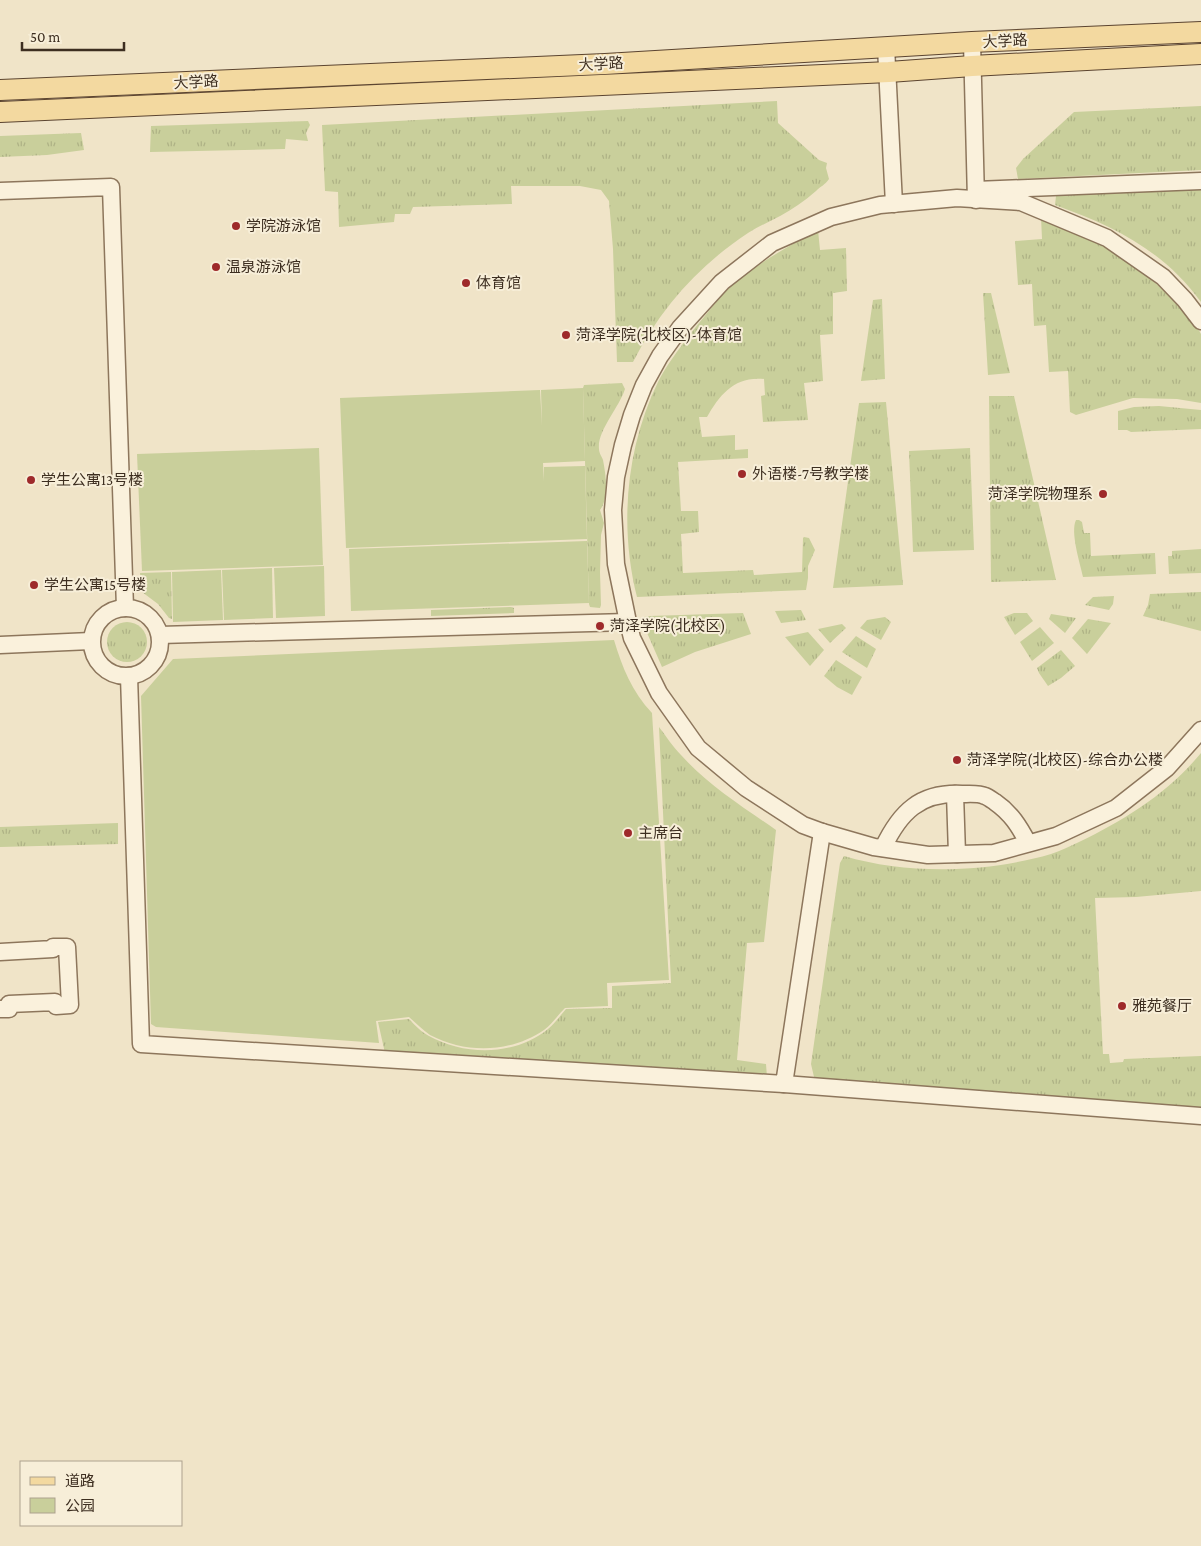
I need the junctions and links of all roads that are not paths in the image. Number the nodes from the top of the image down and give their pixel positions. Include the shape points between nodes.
1 (1201, 32) edge
2 (972, 42) junction
3 (886, 47) junction
4 (1201, 54) edge
5 (972, 66) junction
6 (889, 72) junction
7 (0, 90) edge
8 (0, 112) edge
9 (1201, 180) edge
10 (0, 191) edge
11 (976, 195) junction
12 (894, 204) junction
13 (1201, 321) edge
14 (125, 608) junction
15 (628, 622) junction
16 (160, 635) junction
17 (91, 641) junction
18 (0, 645) edge
19 (129, 676) junction
20 (1201, 730) edge
21 (954, 794) junction
22 (822, 832) junction
23 (1028, 843) junction
24 (883, 848) junction
25 (956, 854) junction
26 (0, 952) edge
27 (0, 1009) edge
28 (784, 1084) junction
29 (1201, 1116) edge

1 - 2 main road, 大学路
2 - 3 main road, 大学路
2 - 5 street
3 - 6 street
3 - 7 main road, 大学路 via 595,64
4 - 5 main road, 大学路
5 - 6 main road, 大学路
5 - 11 street
6 - 8 main road, 大学路
6 - 12 street
9 - 11 street
10 - 14 street via 111,187
11 - 12 street
11 - 13 street via 1021,202 1107,238 1163,277
12 - 15 street via 831,217 772,242 722,282 680,328 660,356 632,415 616,477 613,510 616,564
14 - 16 street via 144,612
14 - 17 street via 116,608 103,615 94,627
15 - 16 street
15 - 22 street via 632,638 659,693 698,748 746,788 803,825
16 - 19 street via 160,649 154,662 143,672
17 - 18 street
17 - 19 street via 98,663 118,676
19 - 28 street via 141,1044
20 - 23 street via 1167,768 1116,808 1056,836
21 - 23 street via 985,796 1014,818
21 - 24 street via 928,798 912,806 891,832
21 - 25 street
22 - 24 street
22 - 28 street
23 - 25 street via 994,853
24 - 25 street via 928,855
26 - 27 street via 67,946 70,1005 56,1006 55,1002 9,1004 9,1009
28 - 29 street

